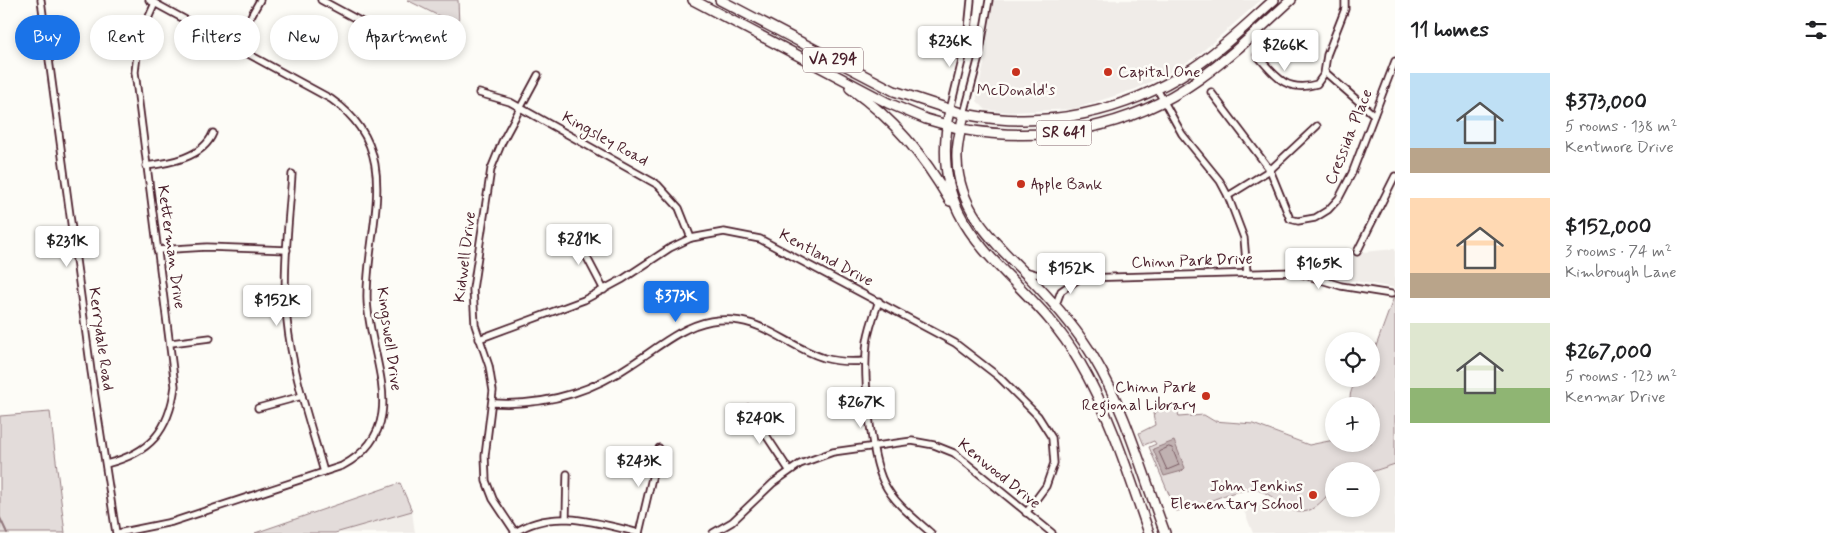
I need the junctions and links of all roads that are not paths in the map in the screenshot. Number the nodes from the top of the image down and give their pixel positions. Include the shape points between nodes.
1 (41, 0) edge
2 (260, 0) edge
3 (321, 0) edge
4 (693, 0) edge
5 (720, 0) edge
6 (971, 0) edge
7 (989, 0) edge
8 (1274, 0) edge
9 (1292, 0) edge
10 (1345, 0) edge
11 (152, 2) edge
12 (176, 15) edge
13 (252, 15) edge
14 (349, 15) edge
15 (1257, 54) dead end
16 (259, 60) edge
17 (1395, 61) edge
18 (822, 68) junction
19 (1325, 72) junction
20 (538, 75) dead end
21 (1157, 89) junction
22 (1211, 92) dead end
23 (479, 93) dead end
24 (1163, 102) junction
25 (521, 108) junction
26 (950, 110) junction
27 (964, 114) junction
28 (1374, 115) junction
29 (947, 126) junction
30 (1318, 126) dead end
31 (961, 129) junction
32 (213, 134) dead end
33 (146, 166) junction
34 (1270, 170) junction
35 (292, 174) dead end
36 (1395, 176) edge
37 (1228, 196) junction
38 (963, 222) junction
39 (573, 231) dead end
40 (691, 238) junction
41 (157, 250) junction
42 (288, 250) junction
43 (1356, 252) dead end
44 (1020, 269) junction
45 (1247, 273) junction
46 (1080, 278) junction
47 (604, 290) junction
48 (1391, 294) dead end
49 (879, 302) junction
50 (1055, 307) junction
51 (210, 338) dead end
52 (479, 339) junction
53 (171, 343) junction
54 (866, 361) junction
55 (302, 396) junction
56 (493, 404) junction
57 (258, 408) dead end
58 (748, 408) dead end
59 (873, 446) junction
60 (659, 448) dead end
61 (106, 464) junction
62 (789, 470) junction
63 (324, 472) junction
64 (567, 474) dead end
65 (1026, 512) junction
66 (566, 518) junction
67 (1164, 530) edge
68 (117, 533) edge
69 (515, 533) edge
70 (639, 533) edge
71 (713, 533) edge
72 (931, 533) edge
73 (1052, 533) edge
74 (1149, 533) edge

1 - 61 street, Kerrydale Road
2 - 13 street
3 - 14 street
4 - 18 main road, VA 294
5 - 26 main road, VA 294 via 874,82 910,98
6 - 26 street via 967,40
7 - 27 street
8 - 21 main road, SR 641 via 1210,55
9 - 24 main road, SR 641 via 1217,66
10 - 19 street
11 - 12 street, Kingswell Drive
11 - 33 street, Ketterman Drive via 135,67
15 - 19 street via 1278,80 1288,85 1316,84
16 - 63 street, Kingswell Drive via 339,105 362,129 375,160 378,198 368,257 367,301 383,378 382,413 376,432 365,449 350,462
17 - 28 street, Cressida Place
18 - 29 main road via 904,111
18 - 38 main road, VA 294 via 879,111 911,143
19 - 28 street
20 - 25 street, Kidwell Drive
21 - 24 street
21 - 27 main road, SR 641 via 1108,108 1061,118 1019,121
22 - 34 street, Cressida Place
23 - 25 street, Kingsley Road
24 - 31 main road, SR 641 via 1114,122 1071,132 1012,136
24 - 37 street via 1182,134 1220,181
25 - 40 street, Kingsley Road via 658,185 679,208
25 - 52 street, Kidwell Drive via 502,142 490,175 473,289 473,316
26 - 27 main road, VA 294
26 - 29 main road
27 - 31 main road
28 - 34 street, Cressida Place via 1347,184 1323,214 1305,220 1290,219
29 - 31 main road
29 - 38 main road via 945,167
30 - 34 street
31 - 44 main road via 957,167 966,200 989,237
32 - 33 street via 204,147 193,154
33 - 41 street, Ketterman Drive
34 - 37 street
35 - 42 street
36 - 43 street
37 - 45 street via 1244,238
38 - 74 main road, VA 294 via 987,254 1051,322 1079,360 1121,455
39 - 47 street
40 - 47 street, Kentland Drive
40 - 49 street, Kentland Drive via 724,232 760,239
41 - 42 street via 207,247
41 - 53 street, Ketterman Drive
42 - 55 street via 287,318
44 - 46 street, Chinn Park Drive via 1035,274
44 - 50 main road
45 - 46 street, Chinn Park Drive
45 - 48 street, Chinn Park Drive via 1295,272 1341,286
46 - 50 street via 1061,291
47 - 52 street, Kentland Drive
49 - 54 street via 870,327
49 - 65 street, Kentland Drive via 967,350 1043,421 1052,438 1054,463 1046,486
50 - 67 main road via 1084,343 1108,384
51 - 53 street
52 - 56 street, Kidwell Drive via 492,378
53 - 61 street, Ketterman Drive via 175,386 163,428 139,452
54 - 56 street via 825,358 748,322 712,321 680,333 614,375 578,392 545,401
54 - 59 street
55 - 57 street
55 - 63 street
56 - 69 street, Kidwell Drive via 485,456 486,481 493,499
58 - 62 street
59 - 62 street, Kenwood Drive via 822,455
59 - 65 street, Kenwood Drive via 912,441 945,448 967,462
59 - 72 street via 887,488
60 - 70 street
61 - 68 street, Kerrydale Road
62 - 71 street, Kenwood Drive via 732,522
63 - 68 street, Kingswell Drive via 172,522
64 - 66 street
65 - 73 street, Kenwood Drive
66 - 69 street via 542,521
66 - 70 street
67 - 74 street

